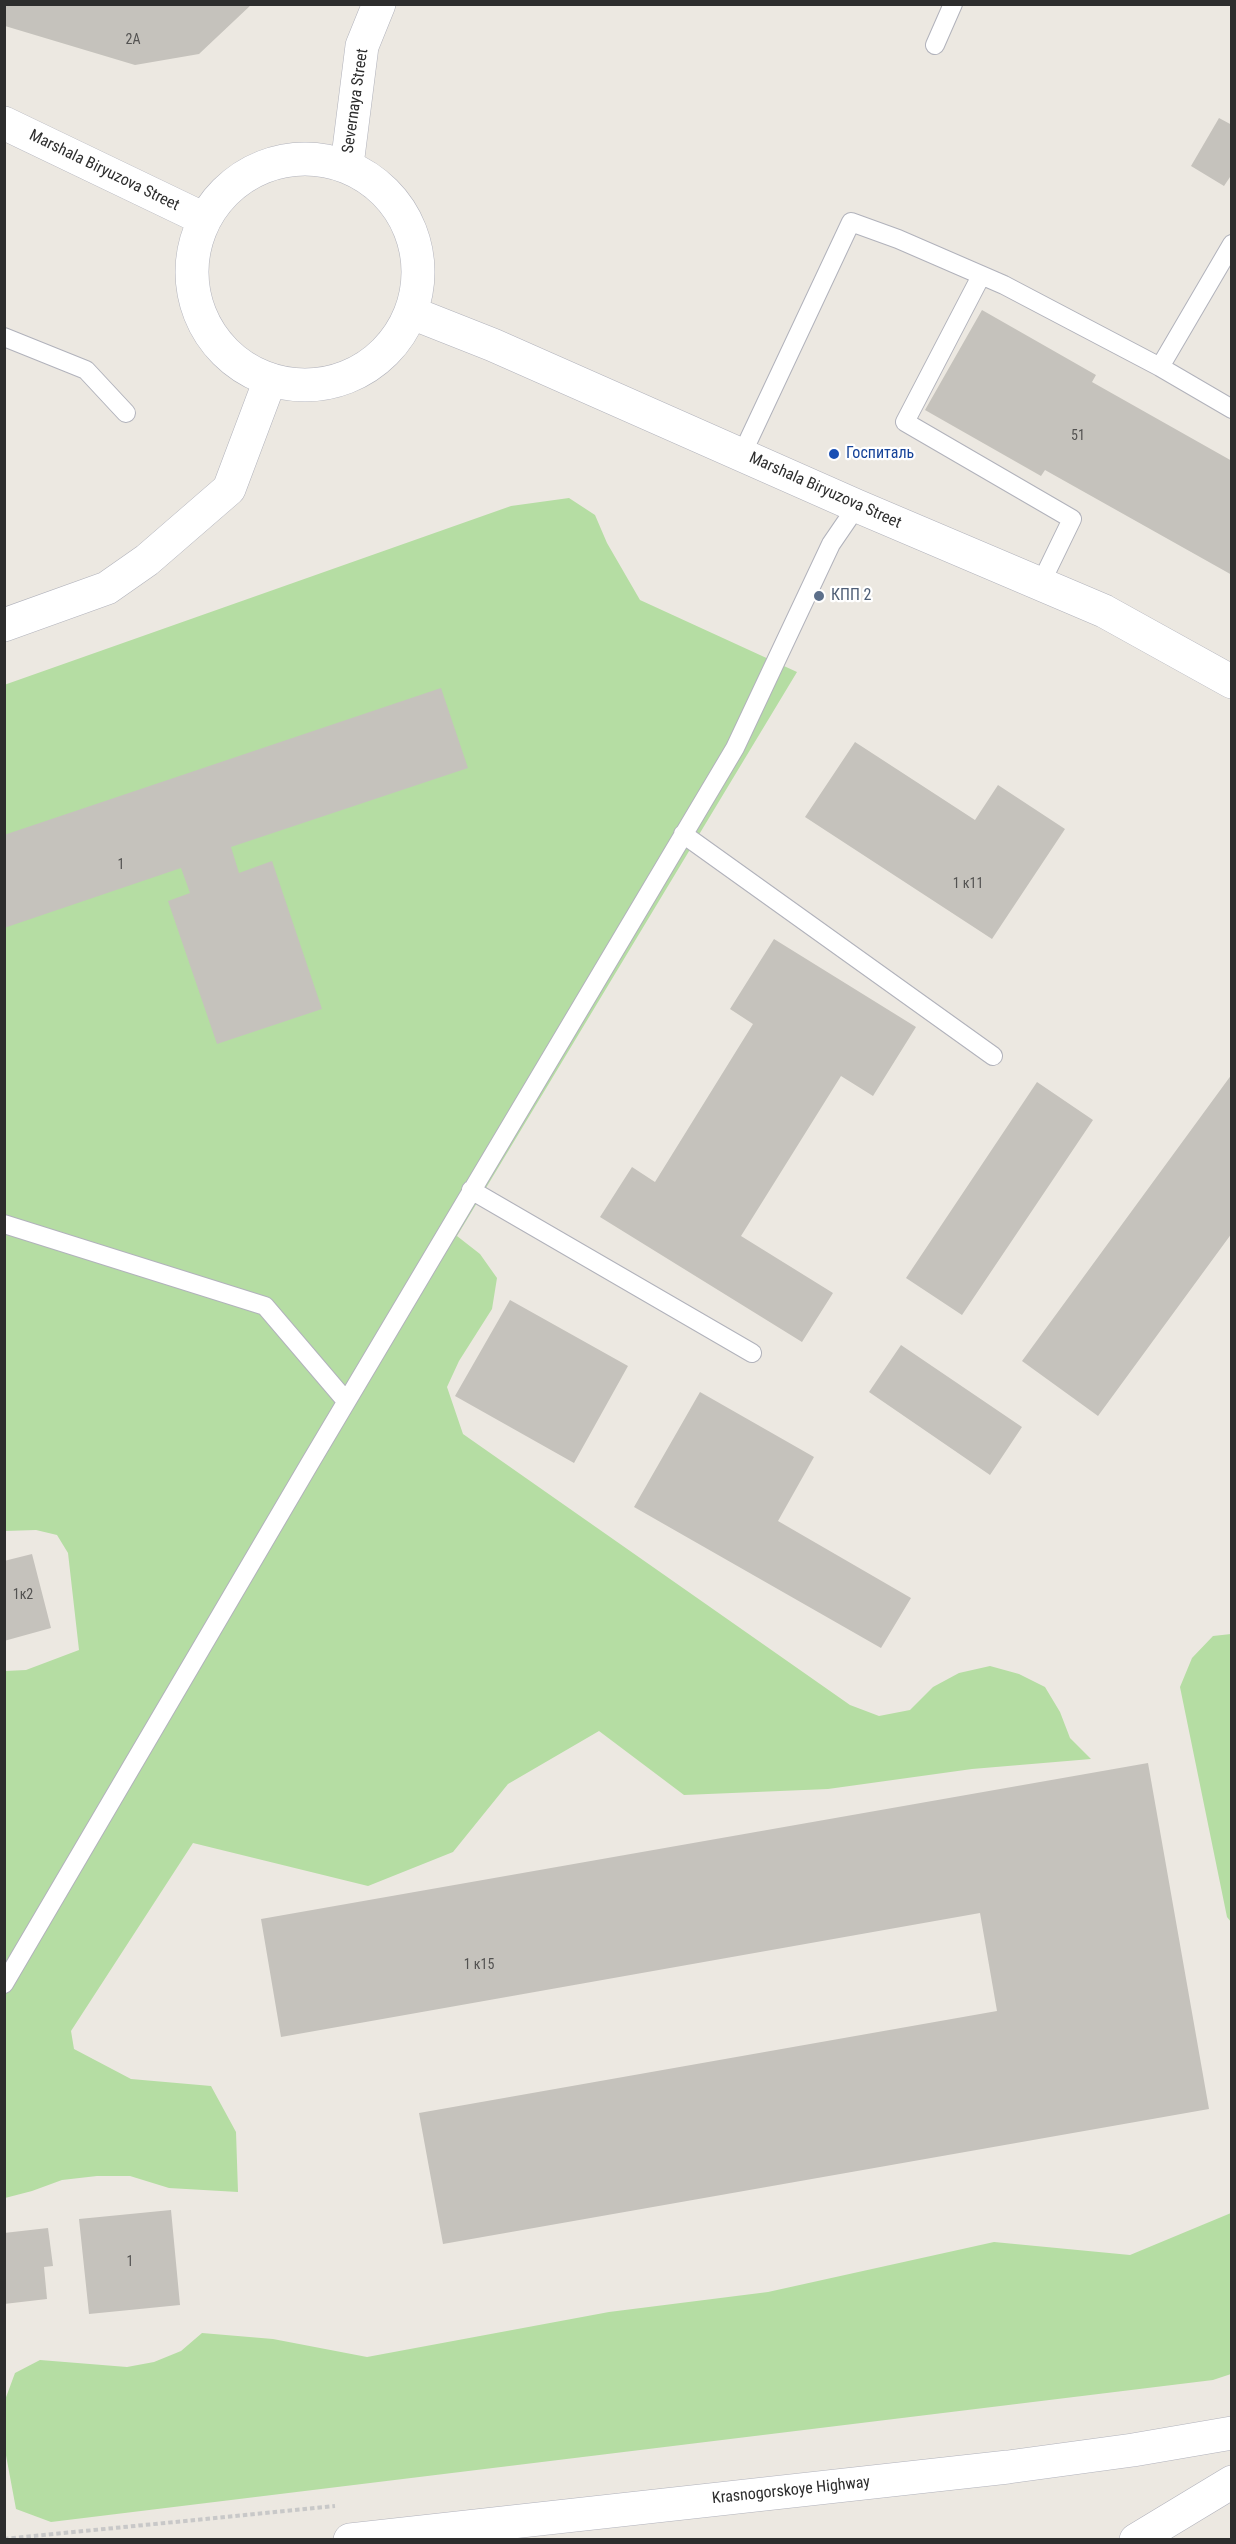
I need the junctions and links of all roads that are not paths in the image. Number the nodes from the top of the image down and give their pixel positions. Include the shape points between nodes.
1 (379, 4) edge
2 (953, 4) edge
3 (935, 45) dead end
4 (4, 123) edge
5 (347, 165) junction
6 (204, 219) junction
7 (1232, 244) edge
8 (981, 276) junction
9 (412, 313) junction
10 (4, 337) edge
11 (1160, 367) junction
12 (270, 380) junction
13 (1232, 409) edge
14 (126, 413) dead end
15 (742, 454) junction
16 (857, 506) junction
17 (1040, 585) junction
18 (4, 625) edge
19 (1232, 682) edge
20 (683, 834) junction
21 (993, 1056) dead end
22 (471, 1190) junction
23 (4, 1224) edge
24 (752, 1353) dead end
25 (346, 1401) junction
26 (4, 1984) edge
27 (1232, 2433) edge
28 (1232, 2482) edge
29 (350, 2540) edge
30 (1136, 2540) edge

1 - 5 street, Severnaya Street via 362,46
2 - 3 lane
4 - 6 street, Marshala Biryuzova Street
5 - 6 street via 315,158 281,160 250,172 224,192
5 - 9 street via 378,183 402,210 416,243 420,278
6 - 12 street via 193,251 192,283 200,315 216,344 240,366
7 - 11 lane
8 - 11 lane
8 - 15 lane via 850,222
8 - 17 lane via 905,422 1072,519
9 - 12 street via 395,343 369,366 338,381 304,386
9 - 15 street, Marshala Biryuzova Street
10 - 14 lane via 86,370
11 - 13 lane
12 - 18 street via 229,489 147,560 107,588
15 - 16 street, Marshala Biryuzova Street
16 - 17 street, Marshala Biryuzova Street
16 - 20 lane via 831,544 735,748
17 - 19 street, Marshala Biryuzova Street via 1104,611
20 - 21 lane
20 - 22 lane
22 - 24 lane
22 - 25 lane
23 - 25 lane via 265,1306
25 - 26 lane
27 - 29 street, Krasnogorskoye Highway via 1008,2467
28 - 30 street

